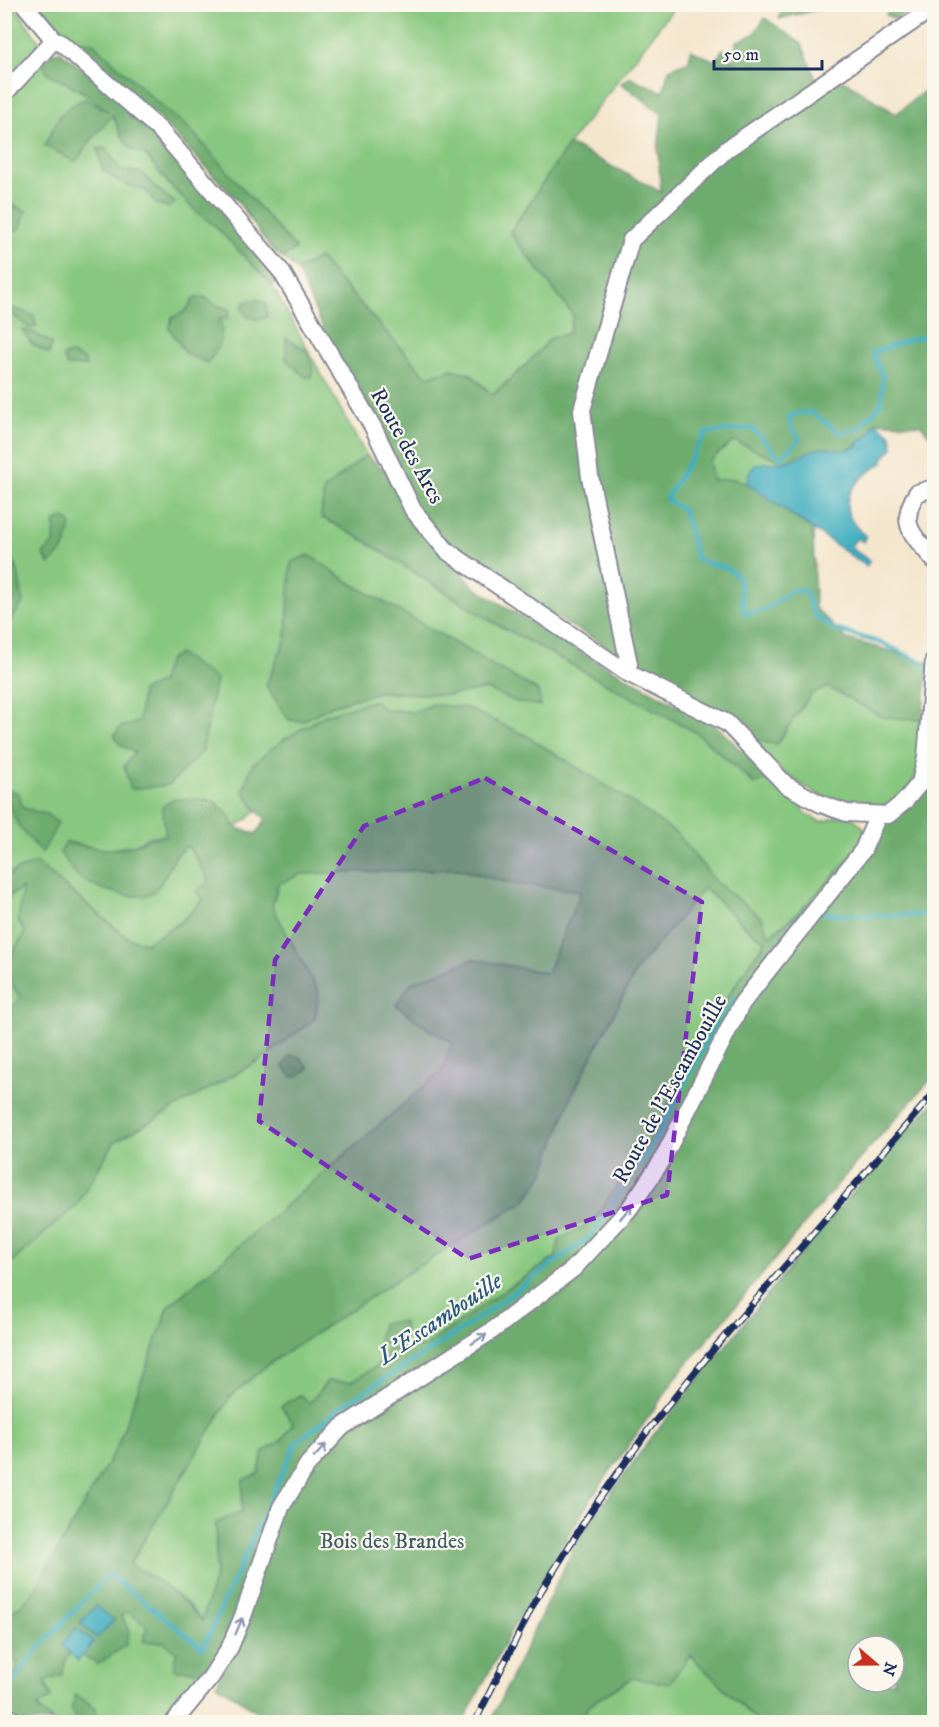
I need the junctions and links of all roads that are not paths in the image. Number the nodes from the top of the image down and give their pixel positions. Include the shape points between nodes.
1 (24, 4) edge
2 (934, 11) edge
3 (54, 40) junction
4 (4, 94) edge
5 (934, 488) edge
6 (934, 560) edge
7 (934, 665) edge
8 (626, 672) junction
9 (875, 815) junction
10 (4, 1715) edge
11 (16, 1722) edge
12 (174, 1722) edge

1 - 3 street, Route des Arcs
2 - 8 street via 921,16 727,149 631,240 582,410 590,477 629,664
3 - 4 street
3 - 8 street, Route des Arcs via 160,130 281,271 374,427 413,510 447,551
5 - 6 street via 916,493 907,507 910,531
7 - 9 street via 926,758 920,783 888,815
8 - 9 street, Route des Arcs via 727,723 786,785 847,813
12 -> 9 street, Route de l'Escambouille via 230,1647 281,1507 308,1464 342,1427 494,1330 573,1269 629,1209 661,1162 742,1003 863,850
10 - 11 street

